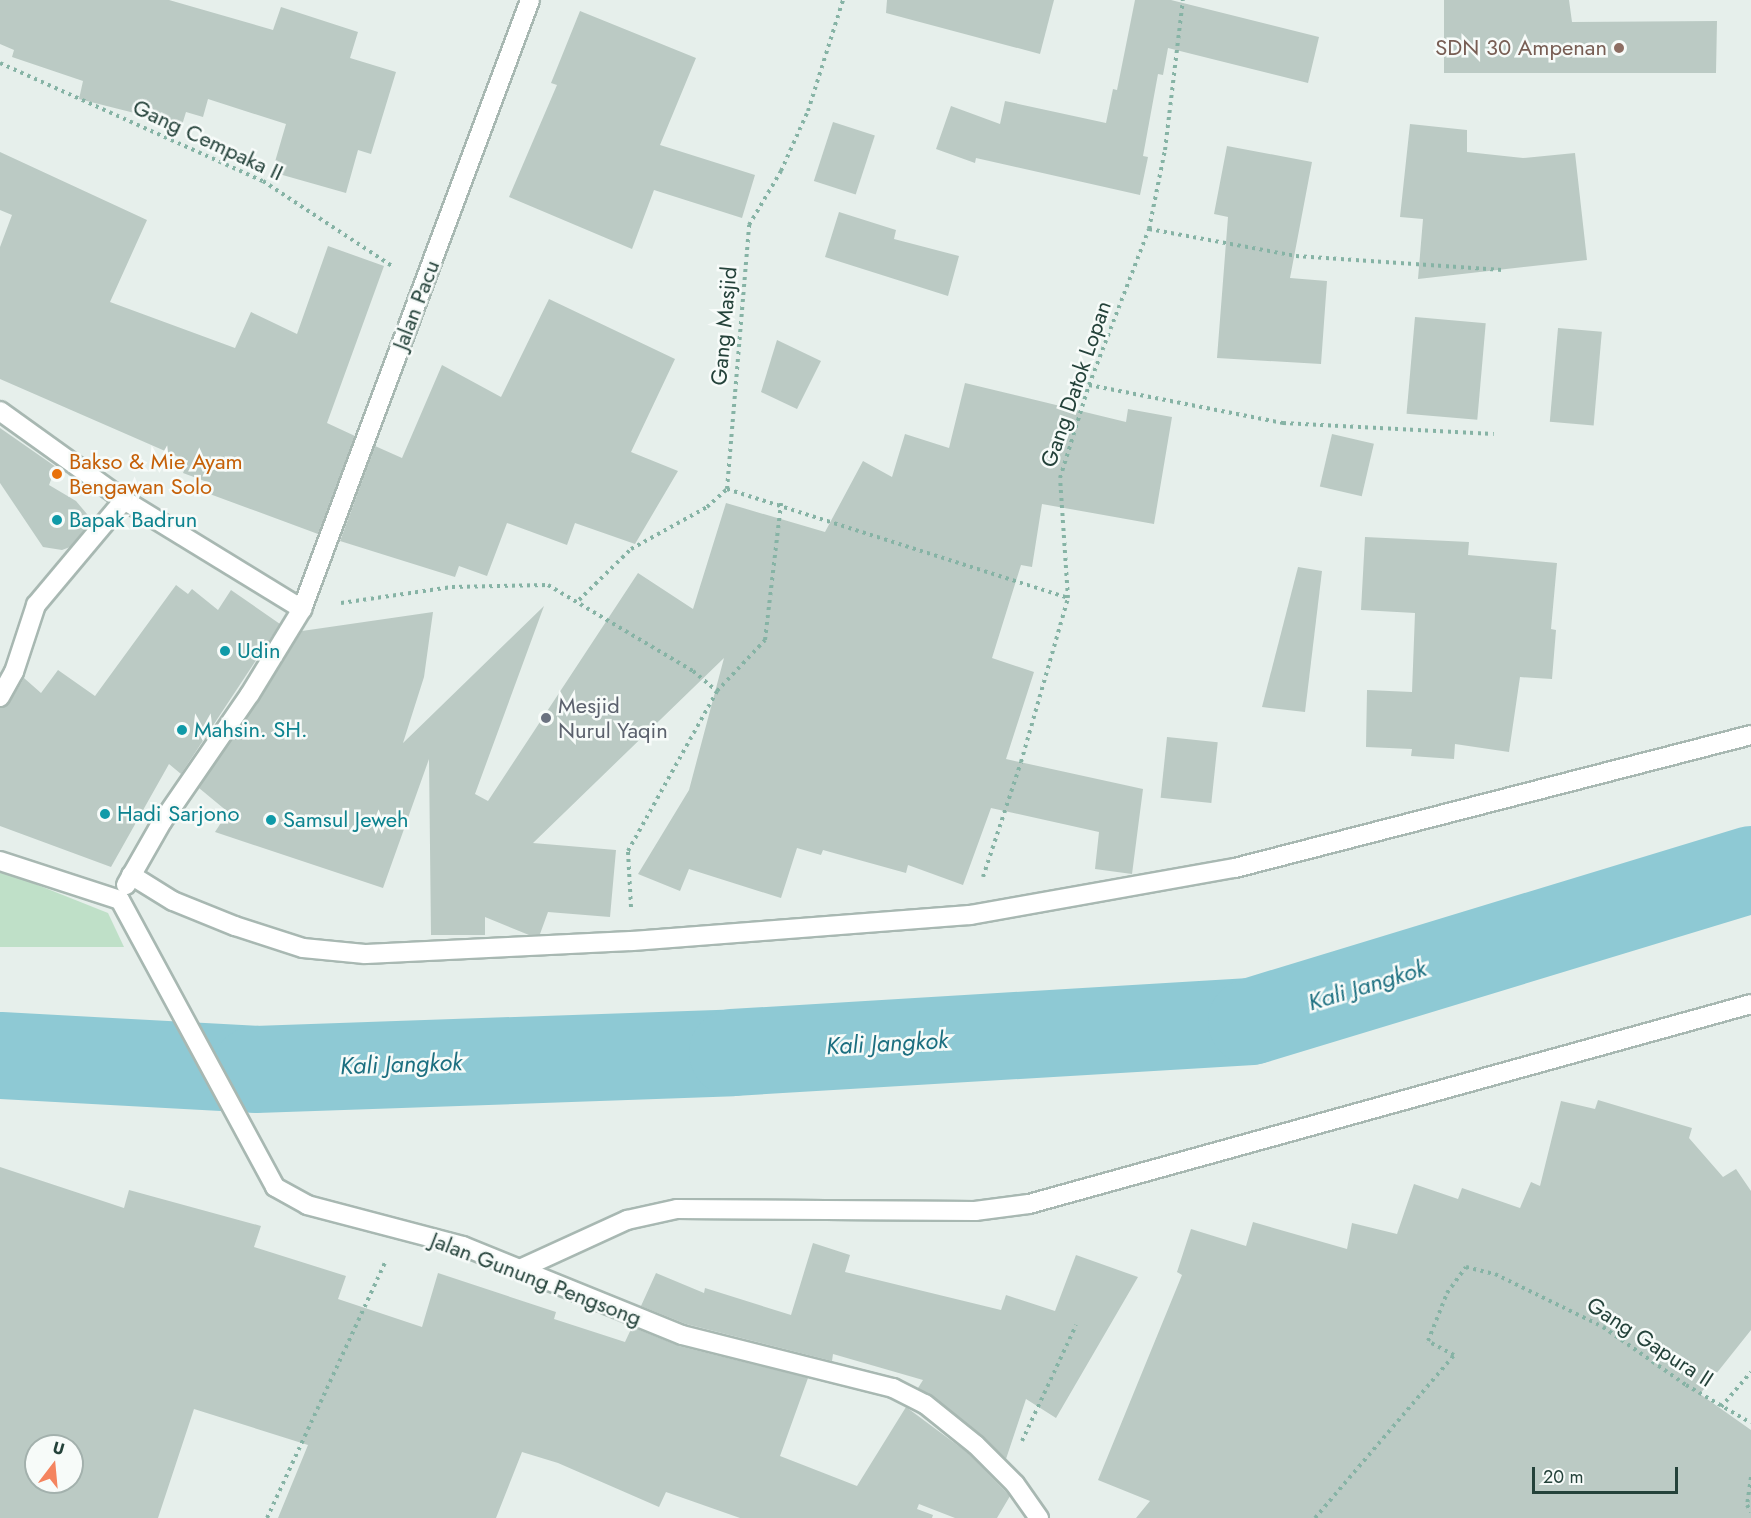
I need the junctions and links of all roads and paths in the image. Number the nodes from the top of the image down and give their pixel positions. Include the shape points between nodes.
1 (530, 0) edge
2 (843, 0) edge
3 (1183, 0) edge
4 (0, 63) edge
5 (1149, 229) junction
6 (1503, 270) dead end
7 (422, 286) junction
8 (1089, 385) junction
9 (0, 411) edge
10 (1494, 434) dead end
11 (727, 489) junction
12 (124, 500) junction
13 (781, 503) junction
14 (1068, 597) junction
15 (579, 600) junction
16 (302, 609) junction
17 (717, 691) junction
18 (0, 697) edge
19 (1751, 735) edge
20 (0, 861) edge
21 (131, 875) junction
22 (120, 900) junction
23 (970, 915) junction
24 (632, 941) junction
25 (1751, 1004) edge
26 (400, 1229) junction
27 (520, 1269) junction
28 (1076, 1325) dead end
29 (1751, 1372) edge
30 (1721, 1407) junction
31 (1751, 1422) edge
32 (976, 1445) junction
33 (1751, 1477) edge
34 (1751, 1512) edge
35 (267, 1518) edge
36 (1039, 1518) edge
37 (1315, 1518) edge

1 - 7 street, Jalan Pacu
2 - 11 path, Gang Masjid via 808,111 781,171 749,225
3 - 5 path, Gang Datok Lopan via 1164,150
4 - 7 path, Gang Cempaka II via 263,181
5 - 6 path via 1296,256
5 - 8 path, Gang Datok Lopan
7 - 16 street, Jalan Pacu
8 - 10 path via 1283,423
8 - 14 path, Gang Datok Lopan via 1060,478
9 - 12 street
11 - 13 path
11 - 15 path via 707,507 631,549
12 - 16 street
12 - 18 street via 36,605 14,672
13 - 14 path
13 - 17 path via 765,640
14 - 23 path, Gang Datok Lopan via 1022,762
15 - 16 path via 548,585 507,585 452,587
15 - 17 path
16 - 21 street, Jalan Pacu
17 - 24 path via 628,851
19 - 23 street via 1234,868
20 - 22 street
21 - 22 street, Jalan Pacu
21 - 24 street via 173,901 303,948 365,954
22 - 26 street, Jalan Gunung Pengsong via 276,1187 307,1205
23 - 24 street
25 - 27 street via 1029,1204 975,1210 677,1209 627,1220
26 - 27 street, Jalan Gunung Pengsong via 463,1246
26 - 35 path
27 - 32 street, Jalan Gunung Pengsong via 682,1335 893,1388 925,1404
28 - 32 path via 1023,1441
29 - 30 path
30 - 31 path, Gang Gapura II
30 - 37 path, Gang Gapura II via 1603,1327 1495,1274 1466,1267 1447,1293 1428,1341 1454,1355
32 - 36 street, Jalan Gunung Pengsong via 1015,1484
33 - 34 path via 1747,1505

